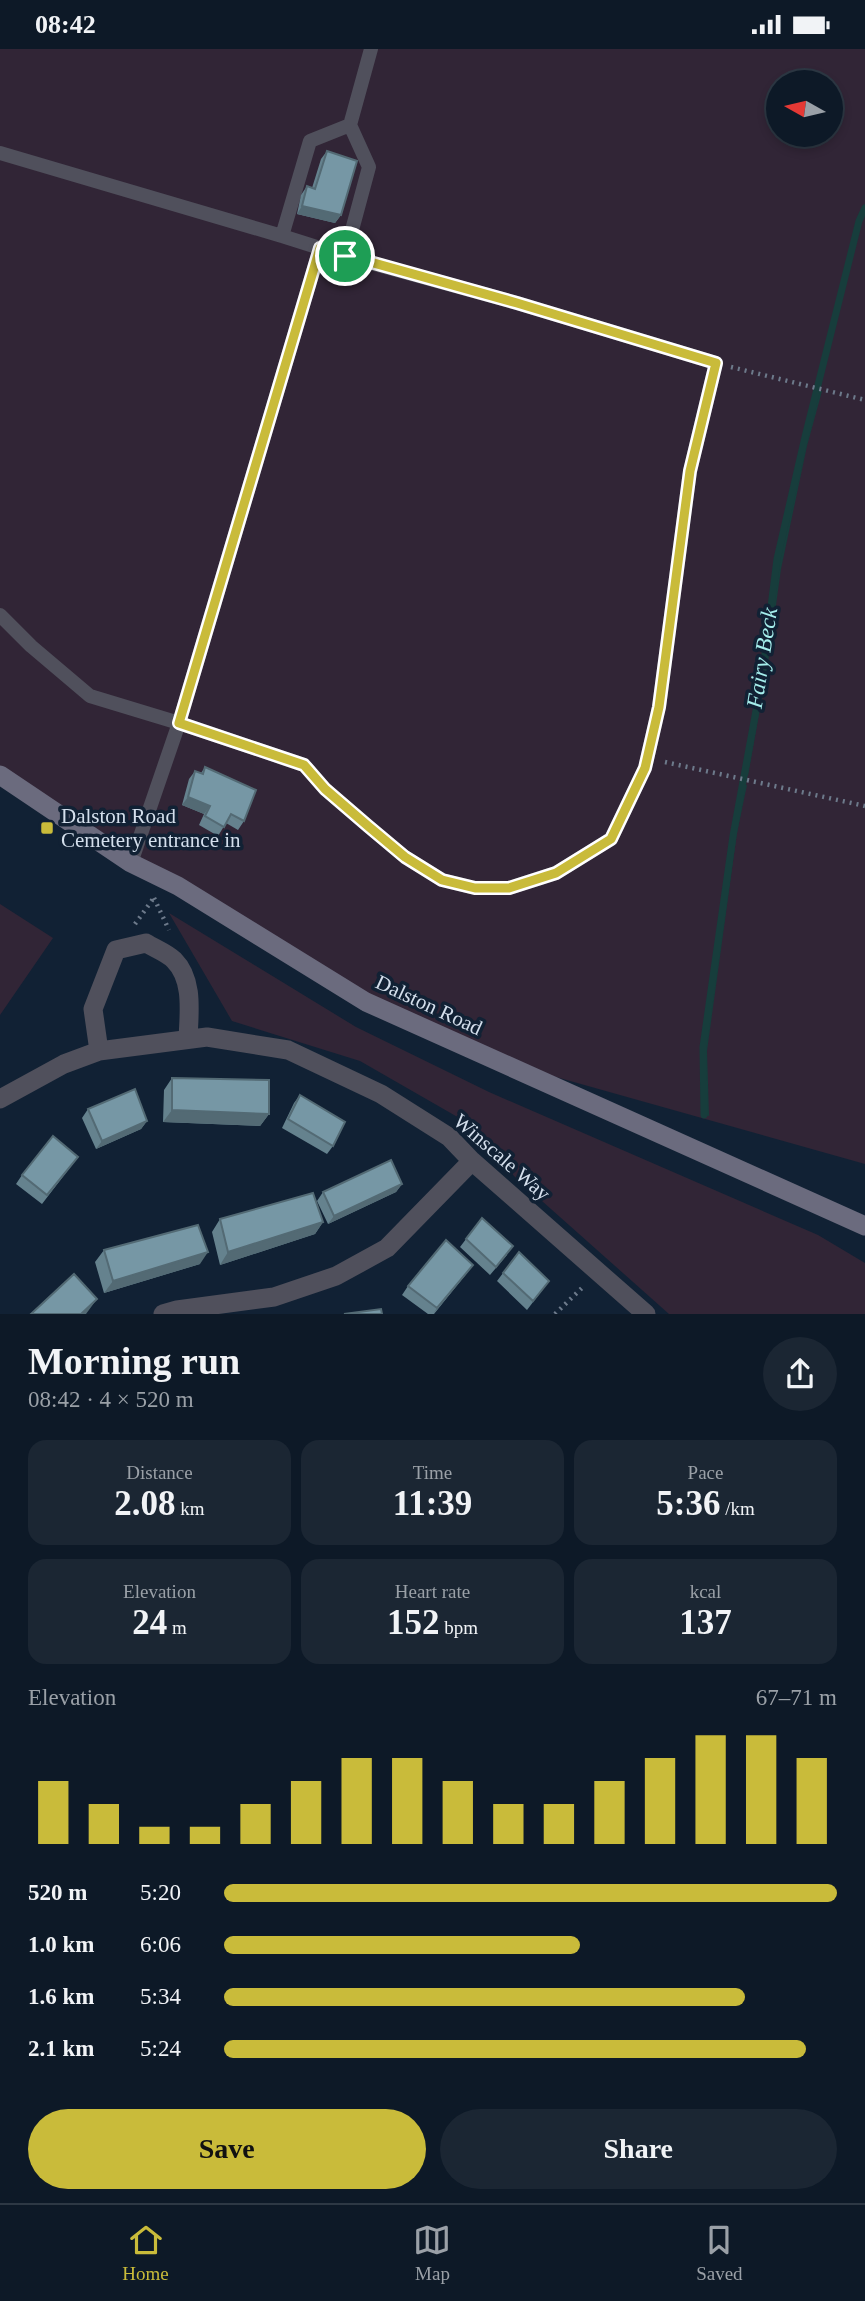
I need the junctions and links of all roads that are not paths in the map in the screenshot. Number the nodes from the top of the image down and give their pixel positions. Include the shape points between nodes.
1 (371, 49) edge
2 (350, 125) junction
3 (0, 153) edge
4 (282, 236) junction
5 (320, 248) junction
6 (345, 256) junction
7 (0, 615) edge
8 (179, 723) junction
9 (0, 775) edge
10 (131, 863) junction
11 (188, 1039) junction
12 (99, 1051) junction
13 (0, 1099) edge
14 (472, 1161) junction
15 (865, 1226) edge
16 (163, 1314) edge
17 (646, 1314) edge

1 - 2 lane
2 - 4 lane via 310,141
2 - 6 lane via 369,167
3 - 4 lane
4 - 5 lane
5 - 6 lane
5 - 8 lane
6 - 8 lane via 716,363 690,471 659,707 645,768 611,839 556,873 509,888 475,888 442,880 405,857 325,789 304,765
7 - 8 lane via 90,696
8 - 10 lane
9 - 10 main road, Dalston Road
10 - 15 main road, Dalston Road via 178,886 366,1002
11 - 12 street, Winscale Way
11 - 12 street via 186,976 173,959 146,943 116,950 93,1009
11 - 14 street, Winscale Way via 206,1037 288,1050 381,1094 449,1137
12 - 13 street, Winscale Way via 64,1064
14 - 16 street via 387,1248 336,1276 274,1297
14 - 17 street, Winscale Way

